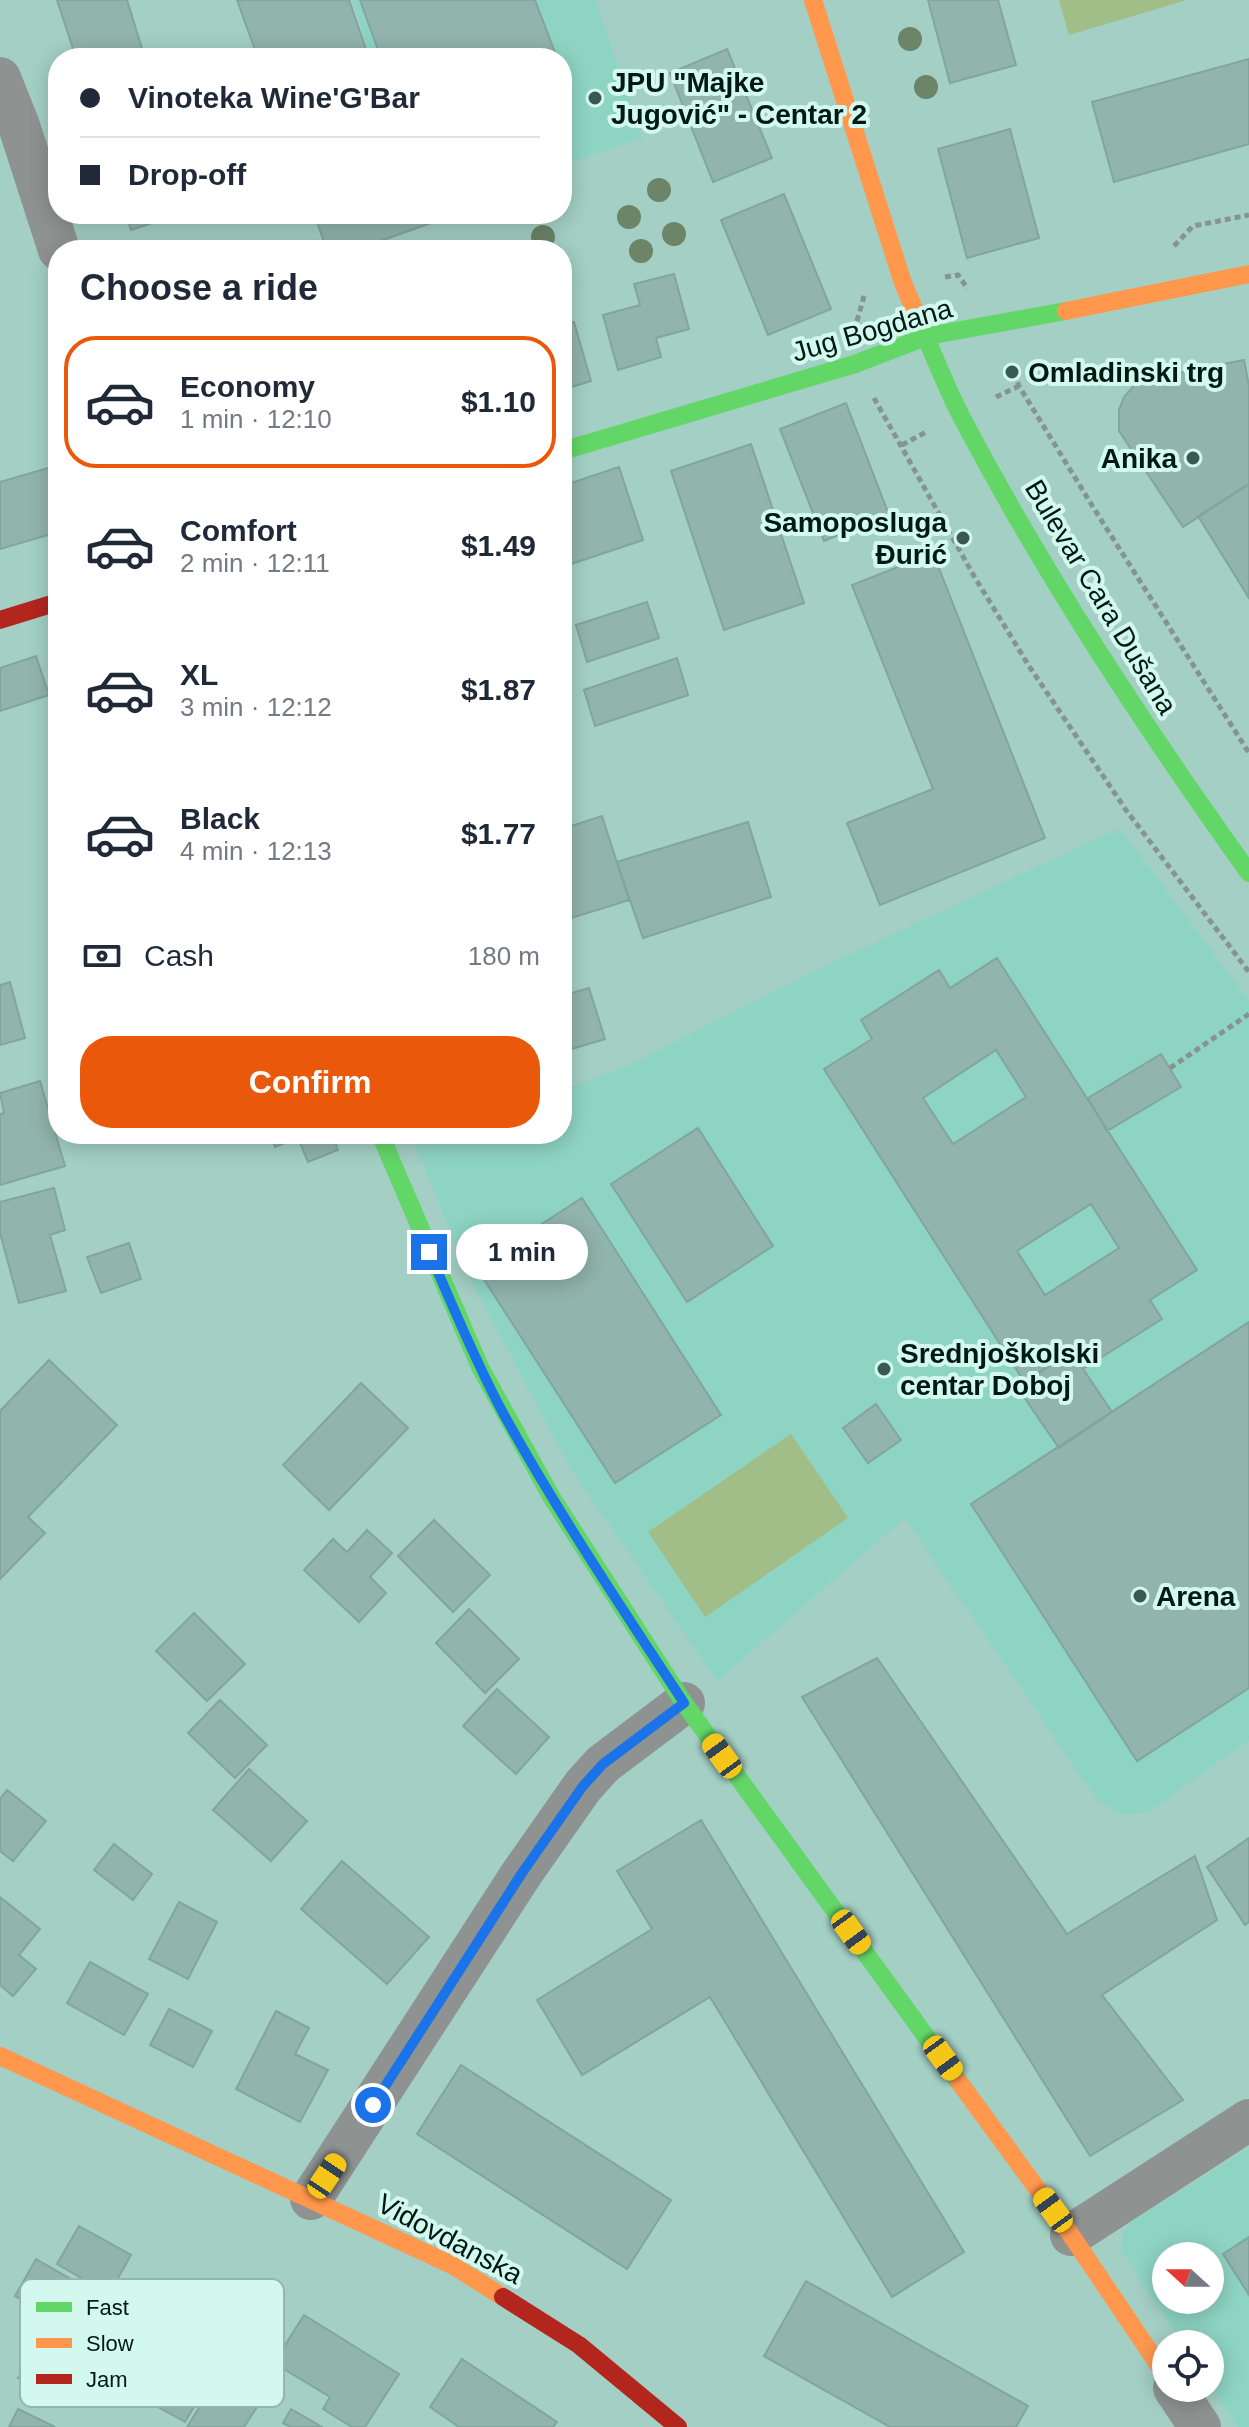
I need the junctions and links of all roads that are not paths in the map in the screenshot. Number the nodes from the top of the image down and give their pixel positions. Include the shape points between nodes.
1 (813, 0) edge
2 (0, 78) edge
3 (48, 216) edge
4 (1249, 274) edge
5 (928, 336) junction
6 (572, 448) edge
7 (48, 605) edge
8 (0, 620) edge
9 (1249, 873) edge
10 (384, 1144) edge
11 (684, 1703) junction
12 (0, 2056) edge
13 (1249, 2120) edge
14 (311, 2199) junction
15 (1071, 2235) junction
16 (1152, 2355) edge
17 (1183, 2402) edge
18 (678, 2427) edge
19 (1200, 2427) edge

1 - 5 street, Bulevar Cara Dušana via 903,283
2 - 3 street
4 - 5 street, Jug Bogdana
5 - 6 street, Jug Bogdana via 855,364
5 - 9 street, Bulevar Cara Dušana via 960,414 1054,582 1161,750
7 - 8 street
10 - 11 street via 503,1412
11 - 14 street via 603,1764 583,1786
11 - 15 street
12 - 14 street, Vidovdanska
13 - 15 street
14 - 18 street, Vidovdanska via 452,2265 579,2345
15 - 16 street
17 - 19 street

